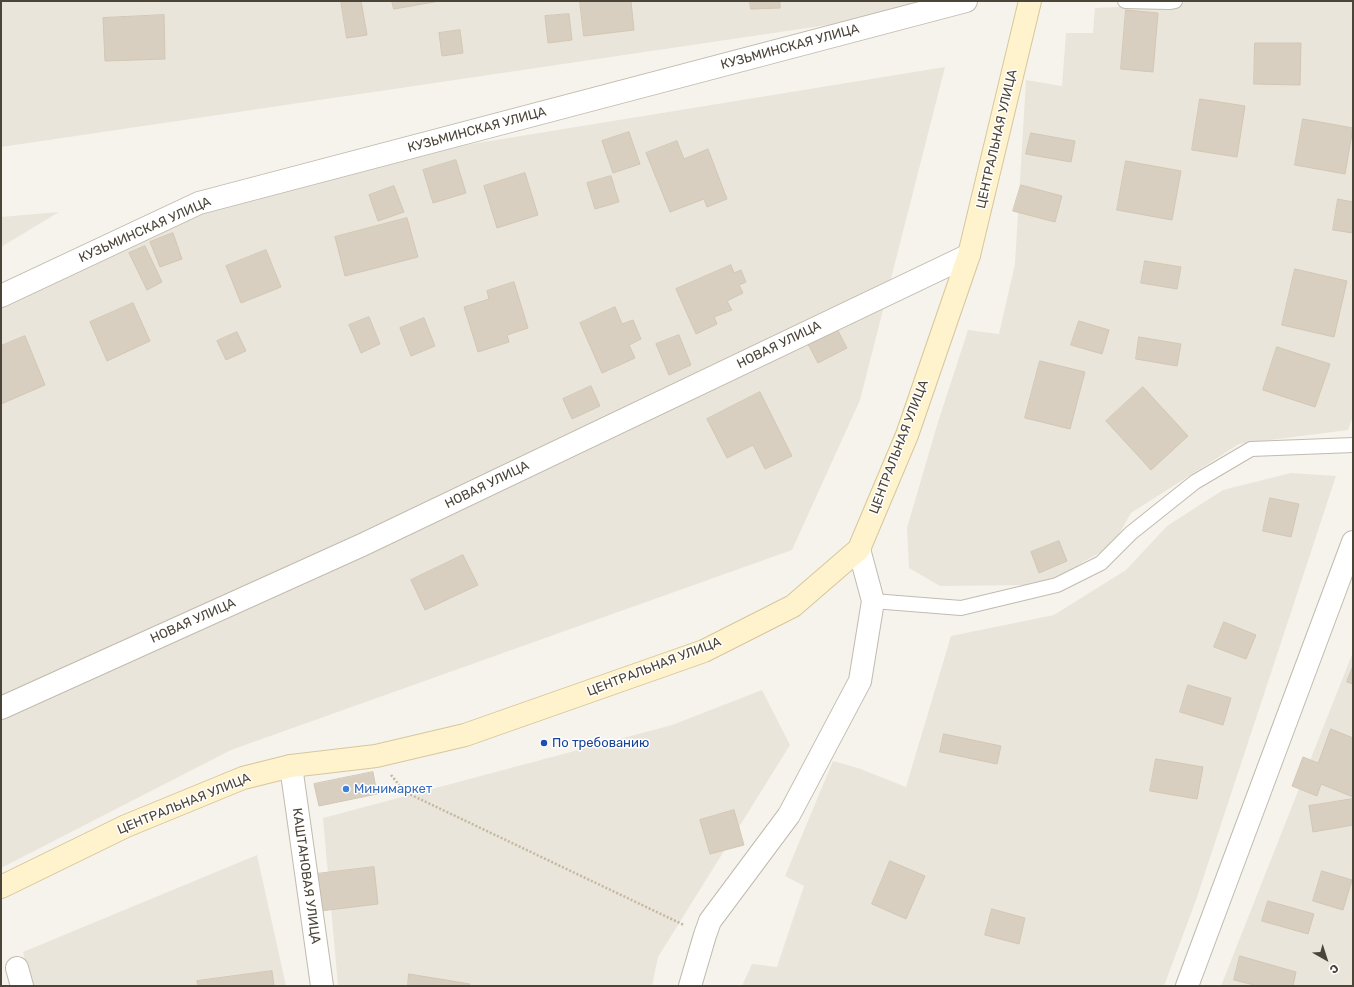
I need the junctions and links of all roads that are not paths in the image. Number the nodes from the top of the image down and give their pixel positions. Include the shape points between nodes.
1 (966, 1) edge
2 (1030, 1) edge
3 (1125, 1) edge
4 (1175, 1) edge
5 (969, 255) junction
6 (1, 296) edge
7 (1353, 445) edge
8 (1353, 542) edge
9 (859, 549) junction
10 (873, 601) junction
11 (1, 708) edge
12 (291, 766) junction
13 (1, 887) edge
14 (322, 986) edge
15 (690, 986) edge
16 (1186, 986) edge

1 - 6 street, КУЗЬМИНСКАЯ УЛИЦА via 199,203
2 - 5 street, ЦЕНТРАЛЬНАЯ УЛИЦА
3 - 4 lane
5 - 9 street, ЦЕНТРАЛЬНАЯ УЛИЦА via 907,435
5 - 11 street, НОВАЯ УЛИЦА via 362,545
7 - 10 lane via 1251,449 1194,482 1130,533 1101,563 1057,585 961,608
8 - 16 street
9 - 10 street
9 - 12 street, ЦЕНТРАЛЬНАЯ УЛИЦА via 793,606 704,651 465,735 376,756
10 - 15 street via 860,681 789,815 710,921
12 - 13 street, ЦЕНТРАЛЬНАЯ УЛИЦА via 243,778 126,826
12 - 14 street, КАШТАНОВАЯ УЛИЦА

